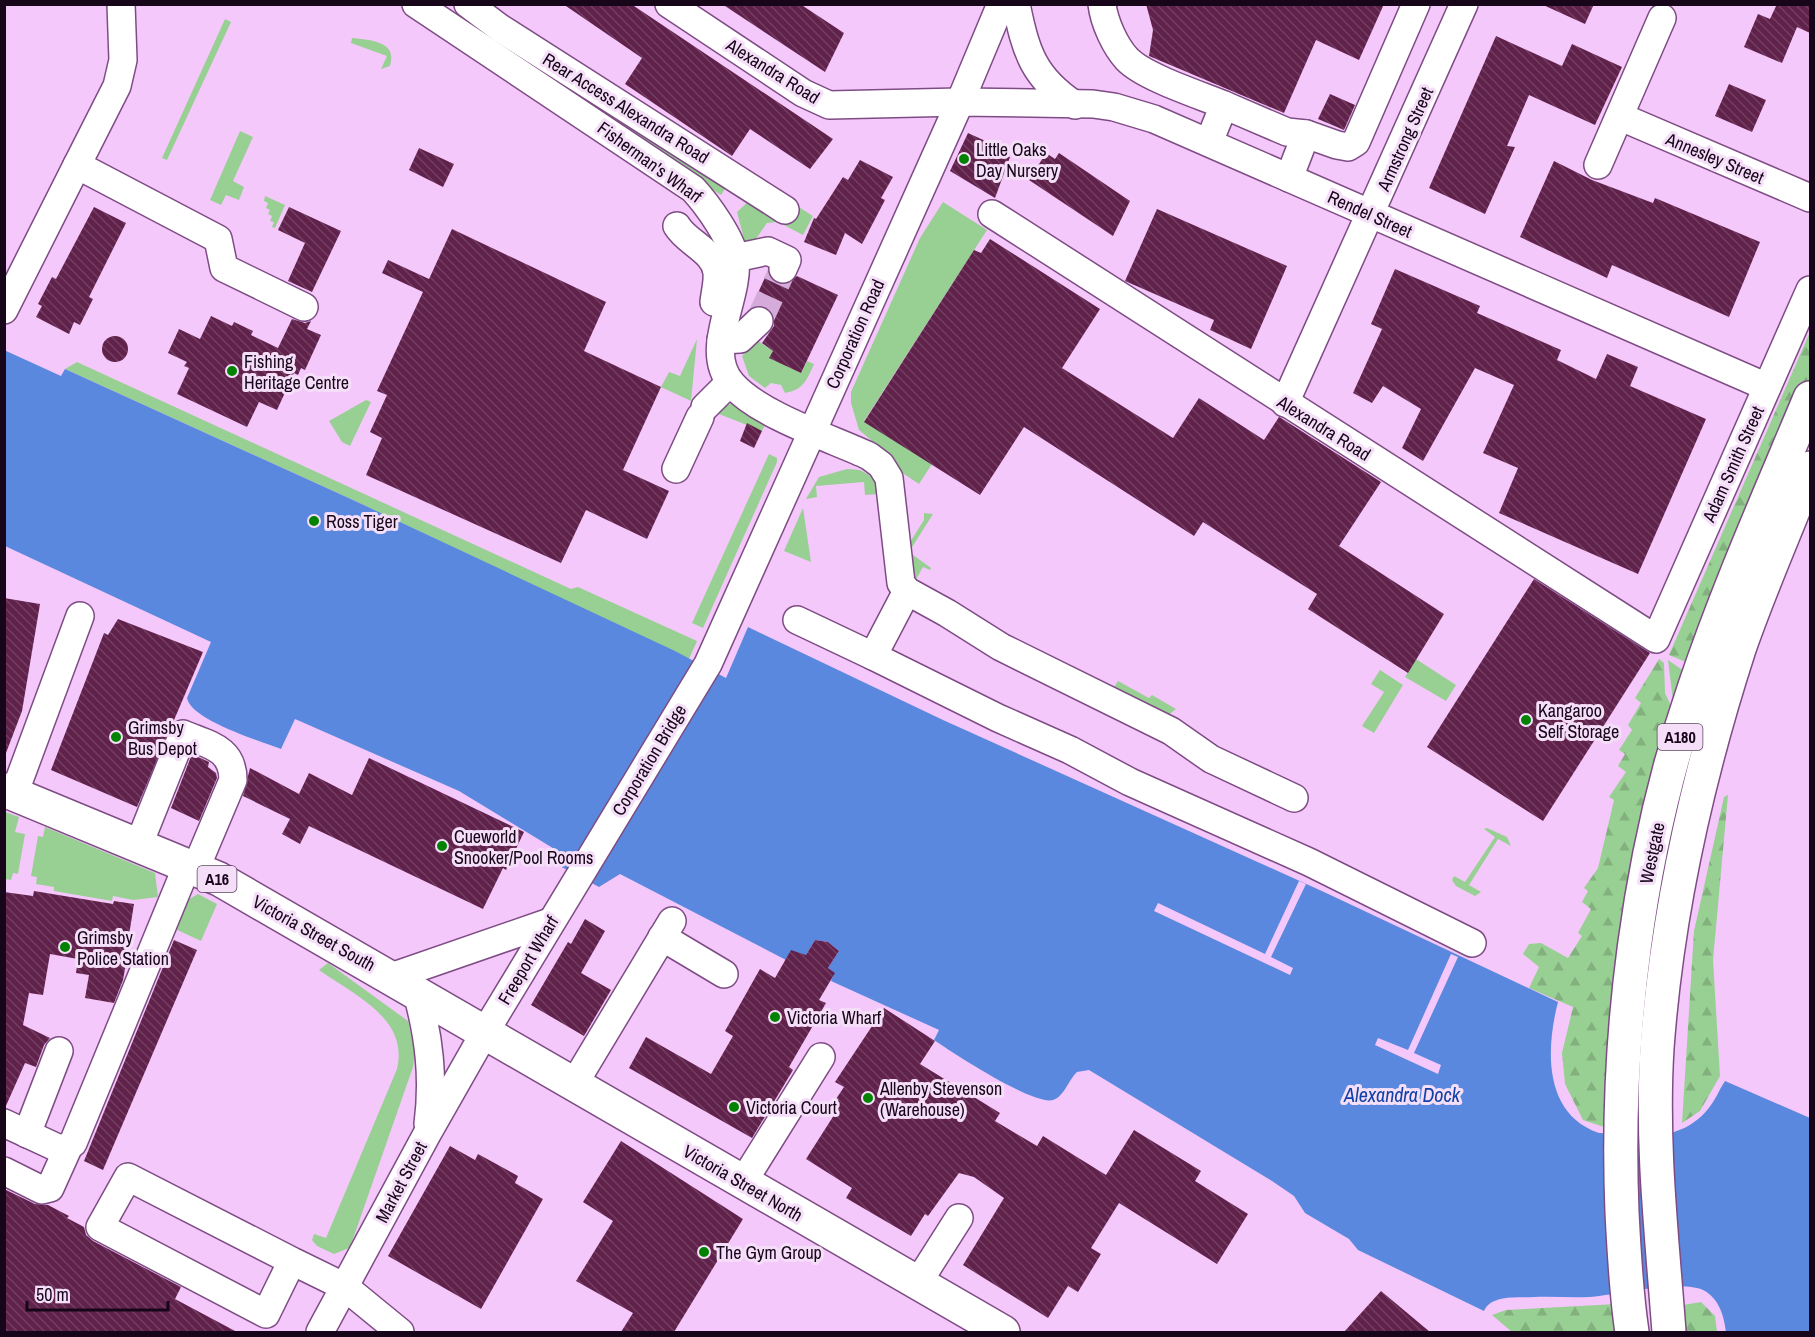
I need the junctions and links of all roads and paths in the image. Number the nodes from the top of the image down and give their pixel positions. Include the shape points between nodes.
1 (121, 4) edge
2 (416, 4) edge
3 (468, 4) edge
4 (669, 4) edge
5 (1000, 4) edge
6 (1016, 4) edge
7 (1102, 4) edge
8 (1416, 4) edge
9 (1464, 4) edge
10 (1662, 18) dead end
11 (960, 102) junction
12 (1075, 105) junction
13 (1224, 105) junction
14 (1620, 117) junction
15 (1306, 134) junction
16 (1209, 141) junction
17 (78, 165) junction
18 (1598, 165) dead end
19 (1289, 178) junction
20 (1810, 198) edge
21 (785, 210) dead end
22 (992, 214) dead end
23 (1371, 215) junction
24 (677, 226) dead end
25 (735, 258) junction
26 (783, 269) dead end
27 (1810, 290) edge
28 (304, 308) dead end
29 (4, 310) edge
30 (759, 321) tunnel mouth
31 (722, 334) junction
32 (730, 382) junction
33 (1767, 387) junction
34 (1810, 398) edge
35 (1285, 403) junction
36 (811, 430) junction
37 (1810, 468) edge
38 (676, 469) dead end
39 (907, 591) junction
40 (80, 616) dead end
41 (797, 620) dead end
42 (1656, 639) joint
43 (873, 656) junction
44 (708, 664) joint
45 (9, 792) edge
46 (1294, 798) dead end
47 (139, 844) junction
48 (191, 868) junction
49 (572, 887) joint
50 (550, 922) junction
51 (1472, 943) dead end
52 (724, 974) dead end
53 (404, 985) junction
54 (485, 1032) junction
55 (59, 1051) dead end
56 (821, 1057) dead end
57 (574, 1084) junction
58 (16, 1128) edge
59 (426, 1134) junction
60 (68, 1148) junction
61 (4, 1171) edge
62 (742, 1182) junction
63 (959, 1218) dead end
64 (292, 1261) junction
65 (917, 1284) junction
66 (345, 1287) junction
67 (1631, 1324) edge
68 (1669, 1324) edge
69 (320, 1332) edge
70 (400, 1332) edge
71 (1002, 1332) edge

1 - 17 street via 123,60 117,86
2 - 25 street, Fisherman's Wharf via 693,189 711,208
3 - 21 street, Rear Access Alexandra Road
4 - 11 street, Alexandra Road via 803,93 829,105
5 - 11 street, Corporation Road
6 - 12 street via 1035,68 1054,91
7 - 13 street via 1113,37 1127,59
8 - 15 street via 1356,142 1348,147
9 - 23 street, Armstrong Street
10 - 14 street
11 - 12 street, Rendel Street
11 - 36 street, Corporation Road
12 - 16 street, Rendel Street via 1114,107
13 - 15 street via 1287,132
13 - 16 street
14 - 18 street
14 - 20 street, Annesley Street
15 - 19 street
16 - 19 street, Rendel Street
17 - 28 street via 218,239 224,268
17 - 29 street
19 - 23 street, Rendel Street
22 - 35 street, Alexandra Road
23 - 33 street, Rendel Street
23 - 35 street, Armstrong Street
24 - 31 street via 714,262 717,273 712,314
25 - 26 street via 768,251 788,260
25 - 31 street, Fisherman's Wharf via 734,285
27 - 33 street, Adam Smith Street
30 - 31 street via 740,339
31 - 32 street, Fisherman's Wharf via 721,356
32 - 36 street via 759,405
32 - 38 street via 702,412
33 - 42 street, Adam Smith Street
34 - 67 highway, Westgate / A180 via 1735,575 1694,688 1644,886 1621,1094 1621,1175
35 - 42 street, Alexandra Road
36 - 39 street via 882,465 889,478 901,583
36 - 44 street, Corporation Road
37 - 68 highway, Westgate / A180 via 1740,647 1707,754 1681,865 1665,977 1656,1093 1656,1172
39 - 43 street
39 - 46 street via 1001,647 1161,726 1211,759
40 - 45 street
41 - 43 street
43 - 51 street
44 - 49 street, Corporation Bridge
45 - 47 highway, Victoria Street South / A16
47 - 48 highway, Victoria Street South / A16
47 - 48 street via 183,734 223,751 233,766 233,780
48 - 53 highway, Victoria Street South / A16 via 219,879
48 - 60 street
49 - 50 street, Freeport Wharf
50 - 53 street
50 - 54 street, Freeport Wharf
52 - 57 street via 667,929
53 - 54 highway, Victoria Street South / A16
53 - 59 street via 426,1027 431,1099
54 - 57 highway, Victoria Street North / A16
54 - 59 street, Market Street
55 - 58 street
56 - 62 street
57 - 62 highway, Victoria Street North / A16
58 - 60 street via 62,1150
59 - 66 street, Market Street
60 - 61 street via 50,1188 42,1190
62 - 65 highway, Victoria Street North / A16
63 - 65 street
64 - 64 street via 266,1314 100,1227 128,1177
64 - 66 street
65 - 71 highway, Victoria Street North / A16
66 - 69 street, Market Street
66 - 70 street

